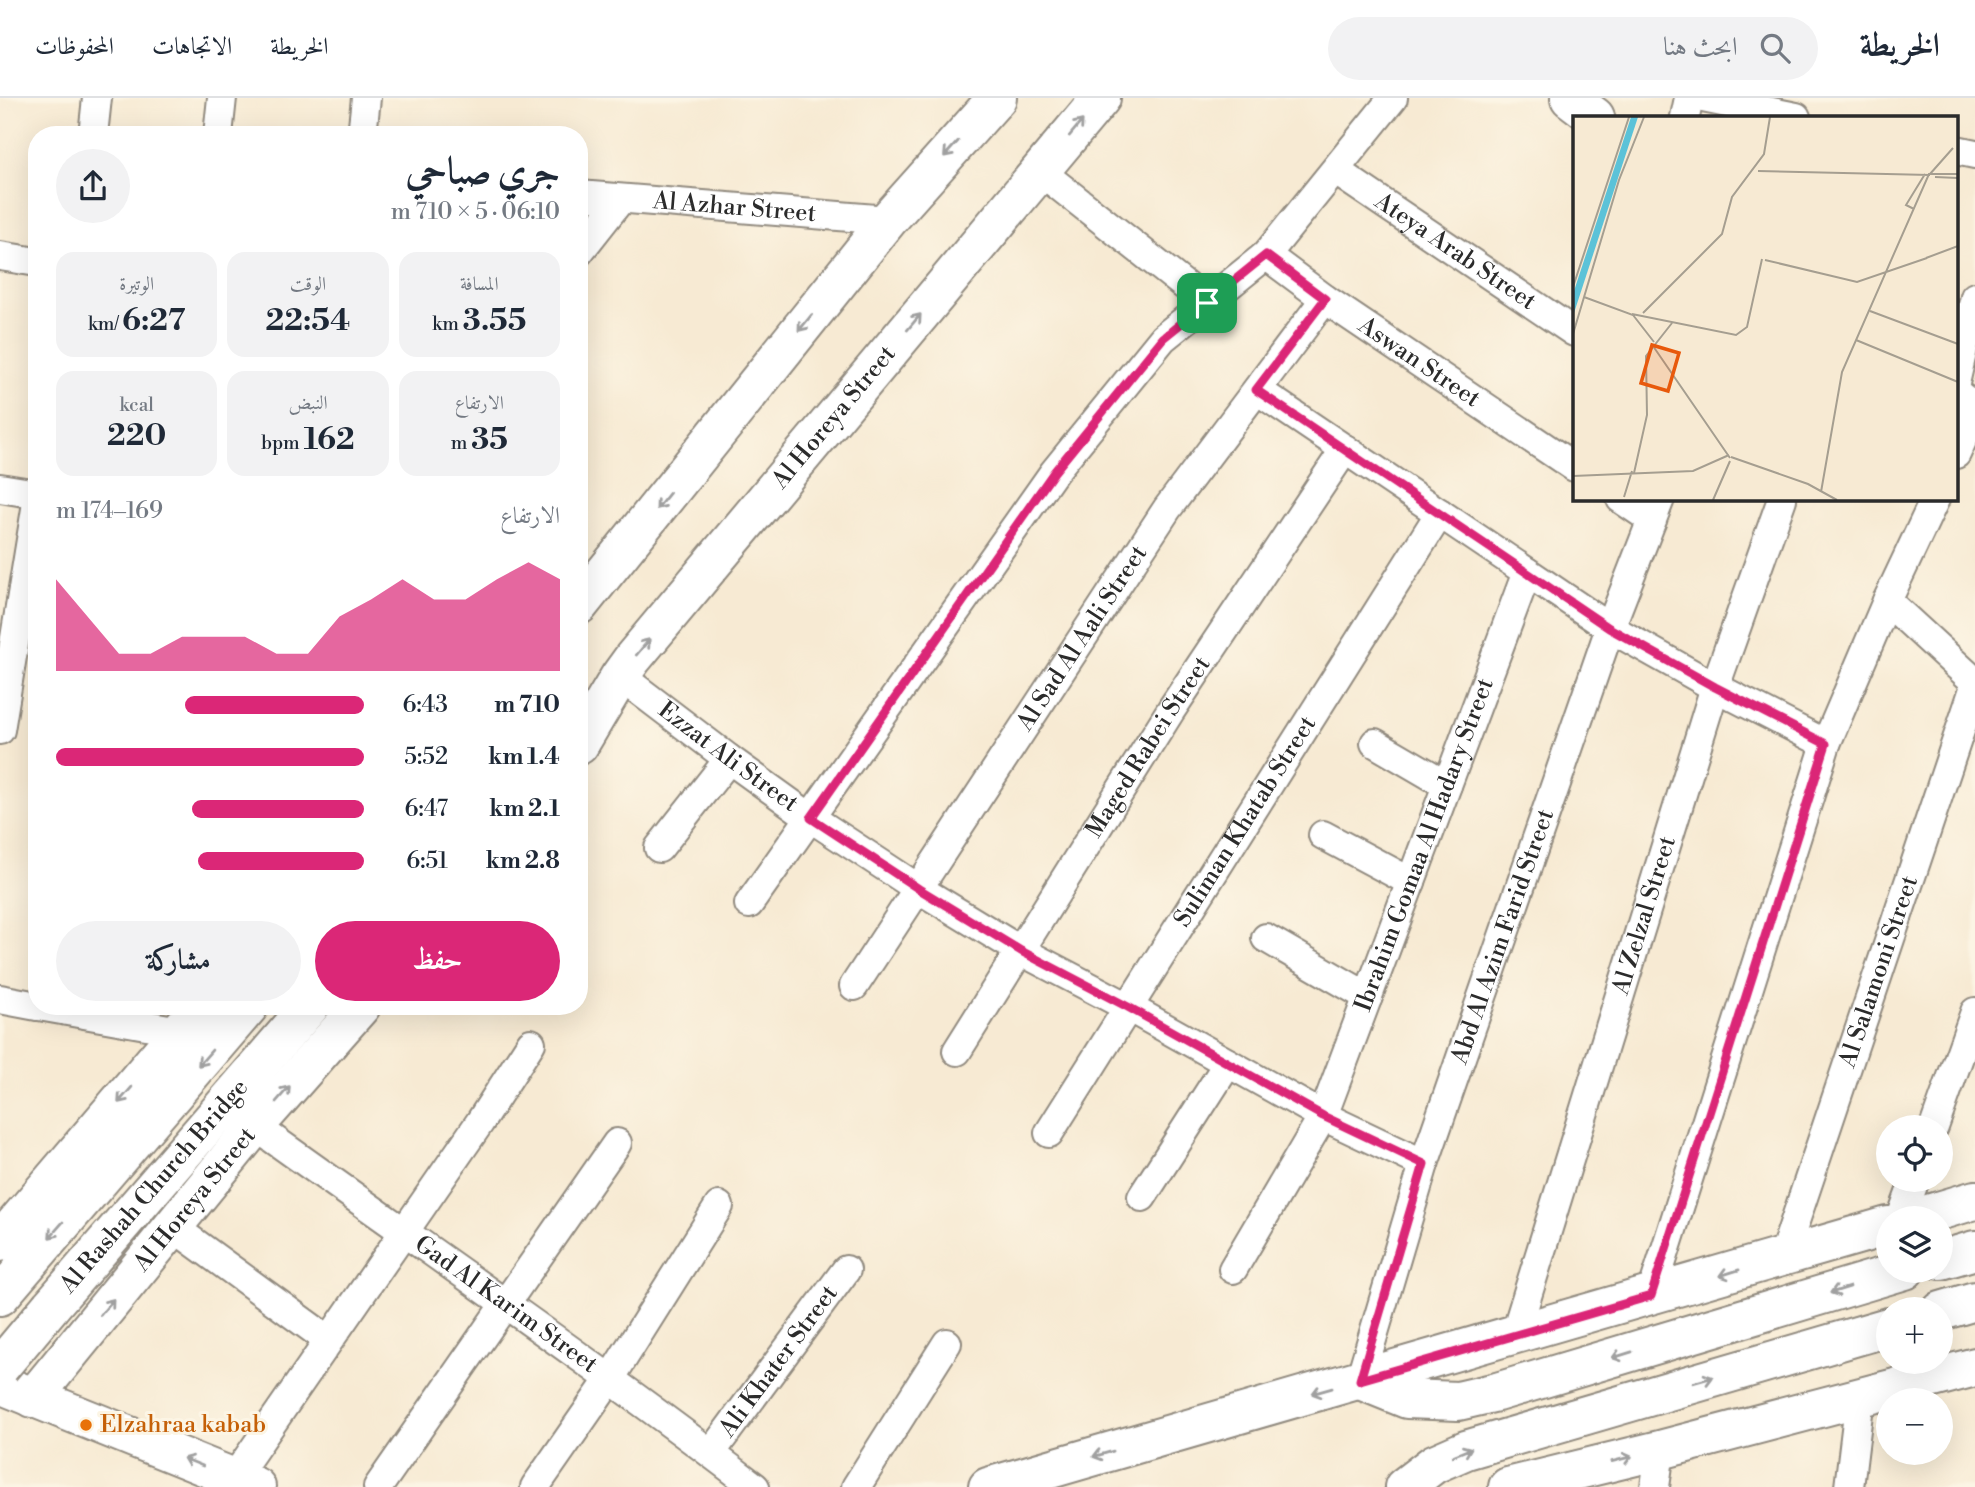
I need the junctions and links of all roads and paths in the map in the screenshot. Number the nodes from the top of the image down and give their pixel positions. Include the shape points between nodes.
1 (97, 98) edge
2 (222, 98) edge
3 (366, 98) edge
4 (997, 98) edge
5 (1101, 98) edge
6 (1393, 98) edge
7 (1570, 98) edge
8 (1689, 98) edge
9 (1703, 98) edge
10 (1594, 116) edge
11 (1685, 116) edge
12 (1791, 116) edge
13 (94, 126) edge
14 (219, 126) edge
15 (363, 126) edge
16 (1040, 171) junction
17 (1336, 171) junction
18 (588, 196) edge
19 (620, 200) junction
20 (888, 220) junction
21 (588, 240) edge
22 (1266, 255) junction
23 (0, 256) edge
24 (28, 261) edge
25 (1975, 297) edge
26 (1325, 299) junction
27 (1207, 303) junction
28 (1573, 331) edge
29 (1958, 370) edge
30 (1256, 390) junction
31 (1958, 401) edge
32 (1975, 414) edge
33 (1345, 449) junction
34 (1958, 450) edge
35 (1573, 466) edge
36 (0, 488) edge
37 (28, 493) edge
38 (1624, 500) edge
39 (1782, 500) edge
40 (1935, 500) edge
41 (1656, 509) edge
42 (1440, 513) junction
43 (28, 558) edge
44 (1527, 572) junction
45 (588, 594) edge
46 (1887, 601) junction
47 (1609, 628) junction
48 (1975, 684) edge
49 (1715, 687) junction
50 (602, 697) edge
51 (588, 726) edge
52 (0, 730) edge
53 (1375, 743) dead end
54 (1826, 744) junction
55 (729, 759) junction
56 (1447, 785) junction
57 (811, 818) junction
58 (1323, 835) dead end
59 (659, 848) dead end
60 (1411, 882) junction
61 (919, 889) junction
62 (748, 904) dead end
63 (1266, 938) dead end
64 (1021, 951) junction
65 (854, 986) dead end
66 (1368, 997) junction
67 (0, 999) edge
68 (28, 1004) edge
69 (1128, 1007) junction
70 (1975, 1012) edge
71 (143, 1015) edge
72 (241, 1015) edge
73 (302, 1015) edge
74 (353, 1015) edge
75 (191, 1019) edge
76 (531, 1043) dead end
77 (957, 1051) dead end
78 (1228, 1063) junction
79 (1938, 1115) edge
80 (1323, 1116) junction
81 (255, 1126) junction
82 (1049, 1133) dead end
83 (617, 1143) dead end
84 (1424, 1164) junction
85 (1142, 1197) dead end
86 (1975, 1200) edge
87 (719, 1206) dead end
88 (1953, 1207) edge
89 (173, 1227) junction
90 (1876, 1230) edge
91 (403, 1233) junction
92 (0, 1242) edge
93 (1975, 1250) edge
94 (1953, 1256) edge
95 (1783, 1257) junction
96 (1233, 1269) dead end
97 (846, 1270) dead end
98 (1876, 1279) edge
99 (8, 1286) edge
100 (1651, 1296) junction
101 (1975, 1301) edge
102 (505, 1303) junction
103 (1953, 1307) edge
104 (1876, 1330) edge
105 (1515, 1335) junction
106 (328, 1340) junction
107 (947, 1343) dead end
108 (72, 1350) junction
109 (0, 1365) edge
110 (1975, 1367) edge
111 (610, 1379) junction
112 (1360, 1380) junction
113 (17, 1391) edge
114 (1860, 1397) junction
115 (1660, 1450) junction
116 (711, 1453) junction
117 (245, 1483) edge
118 (378, 1487) edge
119 (535, 1487) edge
120 (755, 1487) edge
121 (856, 1487) edge
122 (988, 1487) edge
123 (1404, 1487) edge
124 (1513, 1487) edge
125 (1655, 1487) edge
126 (1849, 1487) edge

1 - 13 street
2 - 14 street
3 - 15 street
4 -> 20 main road
16 -> 5 main road, Al Horeya Street
6 - 17 street
7 - 10 main road
8 - 11 street
9 - 12 street
16 - 27 street
50 -> 16 main road, Al Horeya Street
17 - 22 street
17 - 28 street, Ateya Arab Street
18 - 19 street, Al Azhar Street
19 - 20 street, Al Azhar Street
19 - 21 street
20 -> 45 main road
22 - 26 street, Aswan Street
22 - 27 street
23 - 24 street
25 - 29 street
26 - 30 street, Al Sad Al Aali Street
26 - 35 street, Aswan Street
27 - 57 street via 1163,338 1054,472
30 - 33 street
30 - 61 street, Al Sad Al Aali Street via 1167,509
31 - 32 main road
32 - 34 street
33 - 42 street
33 - 64 street, Maged Rabei Street via 1171,710
36 - 37 street
38 - 41 street
39 - 49 street, Al Zelzal Street
40 - 46 street
41 - 47 street, Abd Al Azim Farid Street
42 - 44 street
42 - 69 street, Suliman Khatab Street
43 - 52 street
44 - 47 street
44 - 56 street, Ibrahim Gomaa Al Hadary Street
46 - 48 street
46 - 54 street
47 - 49 street
47 - 84 street, Abd Al Azim Farid Street
48 - 95 street, Al Salamoni Street
49 - 54 street
49 - 105 street, Al Zelzal Street
50 - 51 main road, Al Horeya Street
50 - 55 street, Ezzat Ali Street
53 - 56 street
54 - 100 street
55 - 57 street, Ezzat Ali Street
55 - 59 street
56 - 60 street, Ibrahim Gomaa Al Hadary Street
57 - 61 street, Ezzat Ali Street
57 - 62 street
58 - 60 street
60 - 66 street, Ibrahim Gomaa Al Hadary Street
61 - 64 street, Ezzat Ali Street
61 - 65 street, Al Sad Al Aali Street
63 - 66 street
64 - 69 street, Ezzat Ali Street
64 - 77 street, Maged Rabei Street
66 - 80 street, Ibrahim Gomaa Al Hadary Street
67 - 68 street
69 - 78 street, Ezzat Ali Street
69 - 82 street, Suliman Khatab Street
70 - 79 street
71 - 75 street
72 -> 99 main road, Al Rashah Church Bridge
73 - 109 main road, Al Rashah Church Bridge, bridge
81 -> 74 main road, Al Horeya Street
75 -> 92 main road
76 - 91 street
78 - 80 street, Ezzat Ali Street
78 - 85 street
80 - 84 street, Ezzat Ali Street
80 - 96 street, Ibrahim Gomaa Al Hadary Street
81 - 89 main road, Al Horeya Street
81 - 91 street, Gad Al Karim Street
83 - 102 street
84 - 112 street, Abd Al Azim Farid Street
86 - 88 main road
87 - 111 street
89 - 106 street
108 -> 89 main road, Al Horeya Street
90 - 95 main road
91 - 102 street, Gad Al Karim Street
91 - 106 street
93 - 94 main road
95 -> 100 main road
97 - 116 street, Ali Khater Street
98 -> 112 main road via 1458,1401 1407,1399
100 - 105 main road
101 - 103 main road
102 - 111 street, Gad Al Karim Street
102 - 118 street
123 -> 104 main road via 1434,1464 1466,1450
105 - 112 main road
106 - 117 street
107 - 121 street
108 - 109 main road via 33,1369
108 - 113 main road, Al Horeya Street
110 - 114 main road
111 - 116 street, Gad Al Karim Street
111 - 119 street
112 -> 122 main road
117 -> 113 main road
114 - 115 main road
114 - 126 street
124 -> 115 main road
115 - 125 street
116 - 120 street, Gad Al Karim Street

